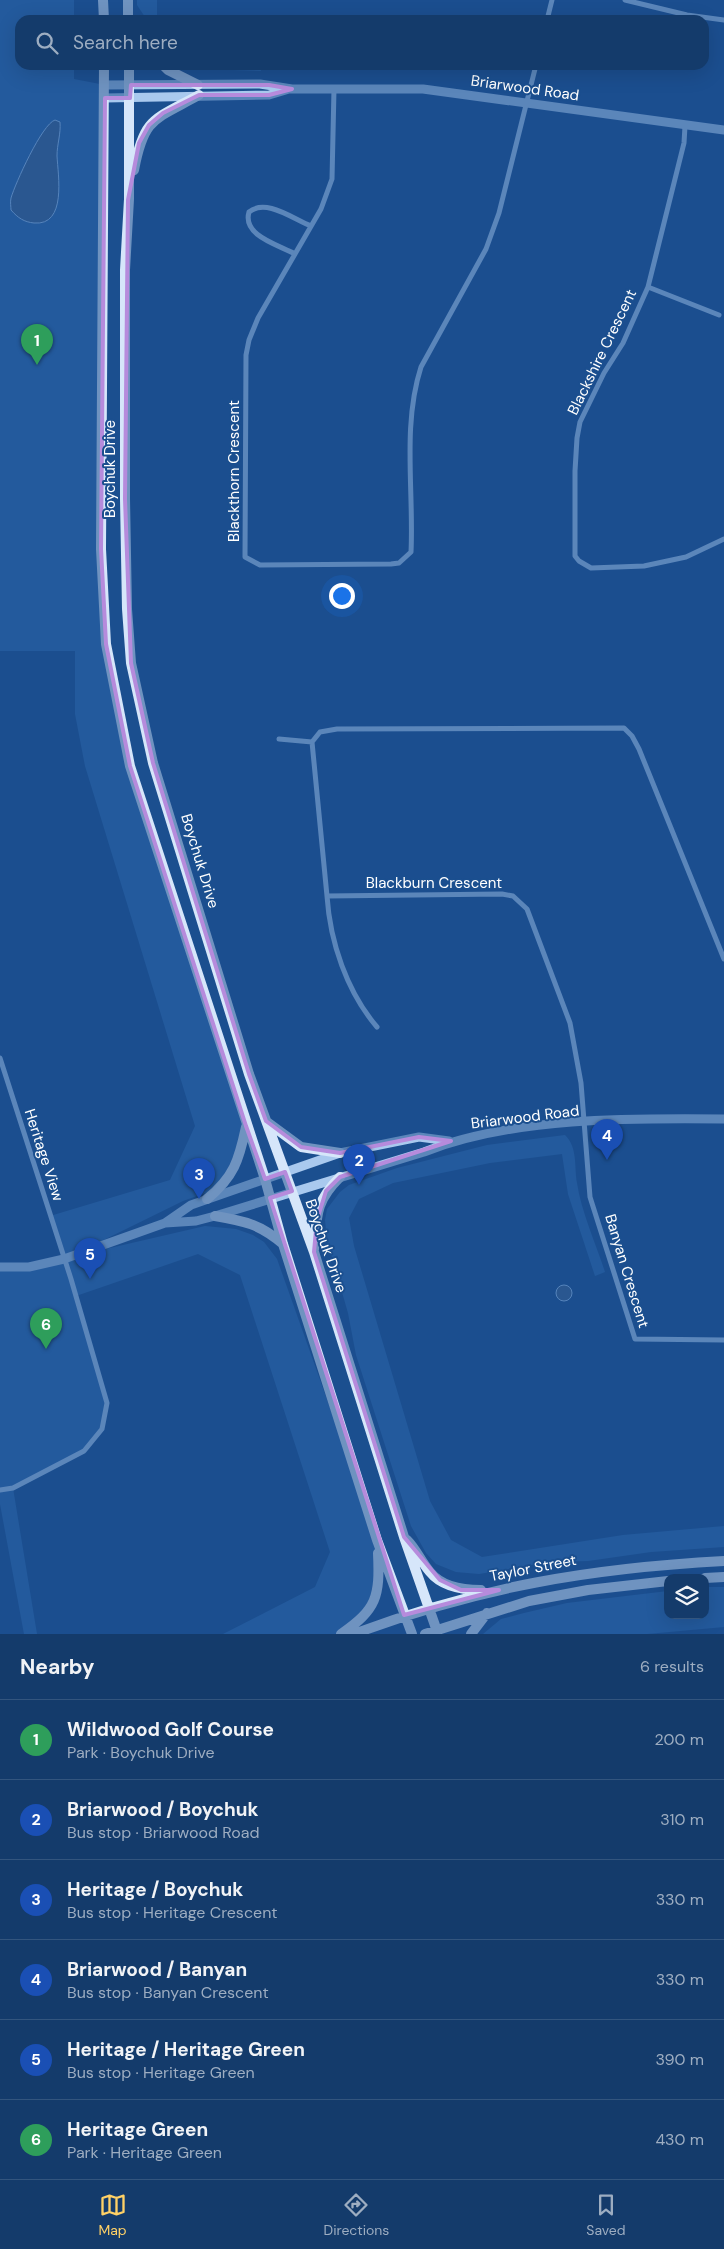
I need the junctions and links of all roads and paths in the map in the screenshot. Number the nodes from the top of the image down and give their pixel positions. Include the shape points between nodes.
1 (103, 0) edge
2 (128, 0) edge
3 (552, 0) edge
4 (625, 0) edge
5 (104, 15) edge
6 (129, 15) edge
7 (548, 15) edge
8 (688, 15) edge
9 (709, 18) edge
10 (724, 20) edge
11 (104, 70) edge
12 (130, 70) edge
13 (168, 70) edge
14 (535, 70) edge
15 (104, 85) junction
16 (130, 85) junction
17 (334, 89) junction
18 (199, 90) junction
19 (104, 98) junction
20 (130, 98) junction
21 (526, 102) junction
22 (685, 126) junction
23 (724, 130) edge
24 (129, 198) junction
25 (310, 226) junction
26 (295, 254) junction
27 (648, 287) junction
28 (719, 315) dead end
29 (724, 539) edge
30 (279, 739) dead end
31 (312, 742) junction
32 (327, 896) junction
33 (724, 959) edge
34 (377, 1027) dead end
35 (0, 1058) edge
36 (724, 1119) edge
37 (266, 1121) junction
38 (584, 1123) junction
39 (246, 1126) junction
40 (450, 1141) junction
41 (340, 1153) junction
42 (285, 1172) junction
43 (340, 1177) junction
44 (265, 1179) junction
45 (292, 1191) junction
46 (270, 1198) junction
47 (207, 1199) junction
48 (215, 1216) junction
49 (165, 1223) junction
50 (283, 1244) junction
51 (314, 1252) junction
52 (64, 1259) junction
53 (0, 1267) edge
54 (724, 1340) edge
55 (0, 1490) edge
56 (404, 1537) junction
57 (377, 1540) junction
58 (724, 1561) edge
59 (724, 1577) edge
60 (709, 1578) edge
61 (664, 1581) edge
62 (499, 1590) junction
63 (429, 1607) junction
64 (487, 1613) junction
65 (404, 1615) junction
66 (437, 1632) edge
67 (341, 1634) edge
68 (354, 1634) edge
69 (412, 1634) edge
70 (425, 1634) edge
71 (471, 1634) edge

1 - 5 main road
2 - 6 main road
3 - 7 street
4 - 8 street
9 - 10 street
11 - 15 main road, Boychuk Drive
12 - 16 main road, Boychuk Drive
13 - 18 main road
14 - 21 street
15 - 16 street, Briarwood Road
15 - 19 main road, Boychuk Drive
16 - 18 street, Briarwood Road
16 - 20 main road, Boychuk Drive
17 - 18 street, Briarwood Road via 292,89 269,95
17 - 21 street, Briarwood Road via 423,89
17 - 25 street, Blackthorn Crescent via 332,179
18 - 20 street, Briarwood Road
18 - 24 main road via 164,114 144,133 139,143
19 - 20 street, Briarwood Road
19 - 39 main road, Boychuk Drive via 101,549 106,644 130,766
20 - 24 main road, Boychuk Drive
21 - 22 street, Briarwood Road
21 - 26 street, Blackthorn Crescent via 499,213 486,249 421,367 415,385 411,412 411,552 399,563 260,565 245,556 246,355 258,318
22 - 23 street, Briarwood Road
22 - 27 street, Blackshire Crescent via 684,143
24 - 37 main road, Boychuk Drive via 125,270 125,500 126,608 131,663 153,763 248,1074
25 - 26 street, Blackthorn Crescent
25 - 26 street via 265,206 249,212 248,220 253,232
27 - 28 street
27 - 29 street, Blackshire Crescent via 623,343 580,422 576,438 575,556 591,568 644,566 686,557
30 - 31 street
31 - 32 street
31 - 33 street via 320,732 337,729 624,728 640,749
32 - 34 street via 328,916 346,976 358,1002
32 - 38 street, Blackburn Crescent via 502,894 521,902 533,922 570,1023 580,1074
35 - 52 street, Heritage View
36 - 38 street, Briarwood Road
37 - 41 main road via 301,1147
37 - 42 main road, Boychuk Drive
38 - 40 street, Briarwood Road via 541,1126
38 - 54 street, Banyan Crescent via 590,1197 635,1339
39 - 44 main road, Boychuk Drive
39 - 47 main road via 232,1174
40 - 41 street, Briarwood Road via 418,1137
40 - 43 street, Briarwood Road
41 - 42 street, Briarwood Road
42 - 44 street, Briarwood Road
42 - 45 main road, Boychuk Drive
43 - 45 street, Briarwood Road
43 - 51 main road via 319,1204
44 - 46 main road, Boychuk Drive
44 - 47 street, Briarwood Road
45 - 46 street, Briarwood Road
45 - 51 main road, Boychuk Drive
46 - 48 street, Briarwood Road
46 - 50 main road, Boychuk Drive
47 - 49 street, Briarwood Road via 191,1205
48 - 49 street, Briarwood Road
48 - 50 main road via 256,1225 269,1231
49 - 52 street
50 - 57 main road, Boychuk Drive
51 - 56 main road, Boychuk Drive
52 - 53 street via 29,1267
52 - 55 street, Heritage View via 107,1403 102,1429 84,1451 13,1488
56 - 62 main road via 418,1551 430,1573 440,1580 461,1590
56 - 63 main road, Boychuk Drive
57 - 65 main road, Boychuk Drive
57 - 67 main road via 379,1575 374,1605 358,1623
58 - 62 main road, Taylor Street via 605,1571
59 - 60 main road
61 - 64 main road via 588,1590
62 - 63 main road, Taylor Street
63 - 65 main road, Taylor Street
63 - 66 main road, Boychuk Drive
64 - 66 main road
64 - 71 main road
65 - 68 main road, Taylor Street
65 - 69 main road, Boychuk Drive
66 - 70 main road

